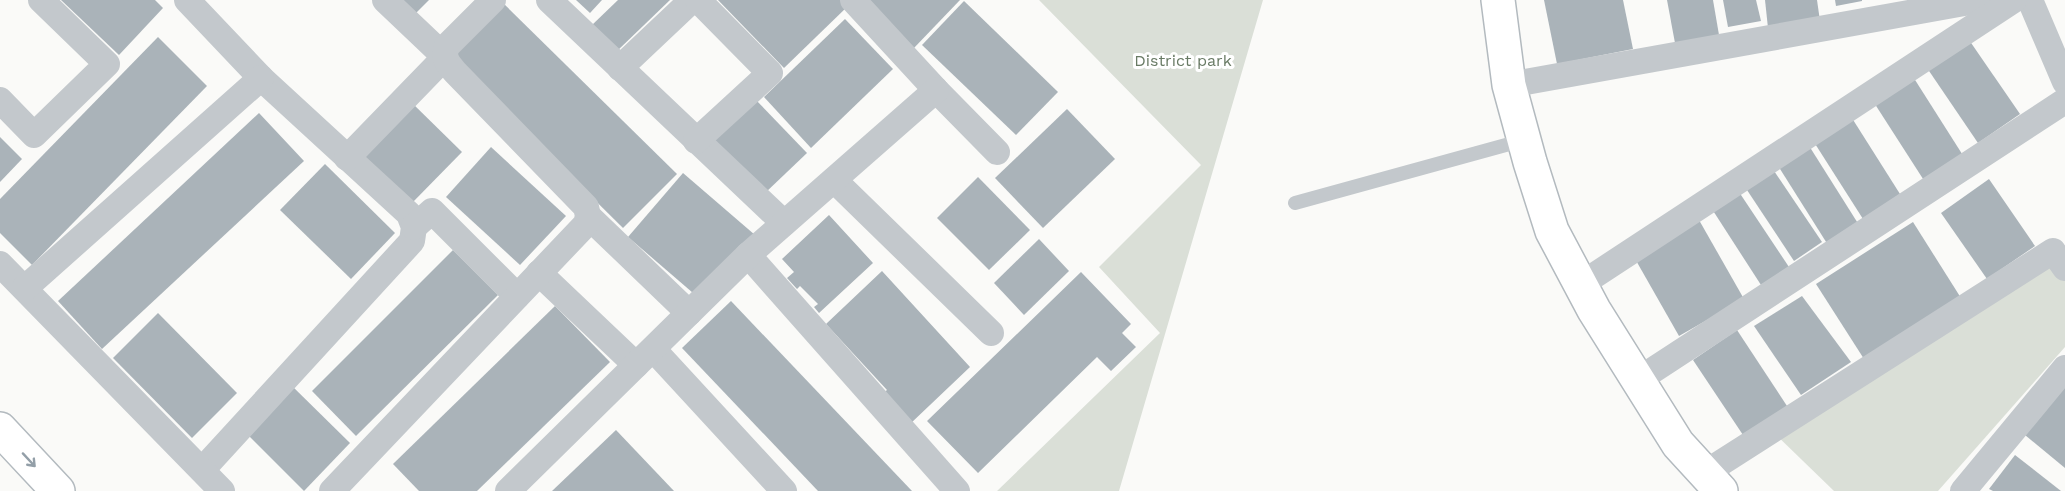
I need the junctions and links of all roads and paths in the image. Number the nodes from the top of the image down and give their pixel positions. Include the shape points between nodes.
1 (41, 0) edge
2 (385, 0) edge
3 (493, 0) edge
4 (549, 0) edge
5 (692, 0) edge
6 (698, 0) edge
7 (853, 0) edge
8 (1498, 0) edge
9 (1981, 0) edge
10 (2014, 0) edge
11 (2030, 0) edge
12 (194, 2) edge
13 (445, 57) junction
14 (620, 68) junction
15 (261, 78) junction
16 (2065, 82) edge
17 (1509, 84) junction
18 (936, 90) junction
19 (0, 100) edge
20 (2065, 101) edge
21 (1524, 140) junction
22 (696, 141) junction
23 (997, 152) dead end
24 (347, 158) junction
25 (834, 180) junction
26 (1295, 203) dead end
27 (588, 216) junction
28 (784, 223) junction
29 (414, 227) junction
30 (748, 255) junction
31 (0, 264) edge
32 (2065, 268) edge
33 (539, 273) junction
34 (1580, 285) junction
35 (25, 288) junction
36 (517, 296) junction
37 (689, 313) junction
38 (991, 333) dead end
39 (644, 357) junction
40 (2065, 368) edge
41 (1638, 380) junction
42 (0, 429) edge
43 (202, 470) junction
44 (1713, 482) edge
45 (522, 486) edge
46 (58, 491) edge
47 (222, 491) edge
48 (332, 491) edge
49 (784, 491) edge
50 (957, 491) edge
51 (1963, 491) edge

1 - 19 street via 107,64 34,135
2 - 13 street
3 - 13 street via 447,46
4 - 14 street
5 - 14 street
6 - 22 street via 770,73
7 - 18 street
8 - 17 street
9 - 17 street
10 - 34 street
11 - 16 street
12 - 15 street
13 - 24 street
13 - 27 street via 586,207
14 - 22 street
15 - 24 street
15 - 35 street
17 - 21 street
18 - 23 street
18 - 25 street
20 - 41 street
21 - 26 lane
21 - 34 street via 1551,231
22 - 28 street
24 - 29 street via 409,214
25 - 28 street
25 - 38 street
27 - 33 street via 586,224
27 - 37 street
28 - 30 street
29 - 36 street via 432,211
29 - 43 street via 412,241
30 - 37 street
30 - 50 street
31 - 35 street
32 - 44 street via 2053,251
33 - 36 street
33 - 39 street
34 - 41 street
35 - 43 street
36 - 48 street
37 - 39 street
39 - 45 street
39 - 49 street
40 - 51 street
41 - 44 street via 1678,444
42 -> 46 street
43 - 47 street

